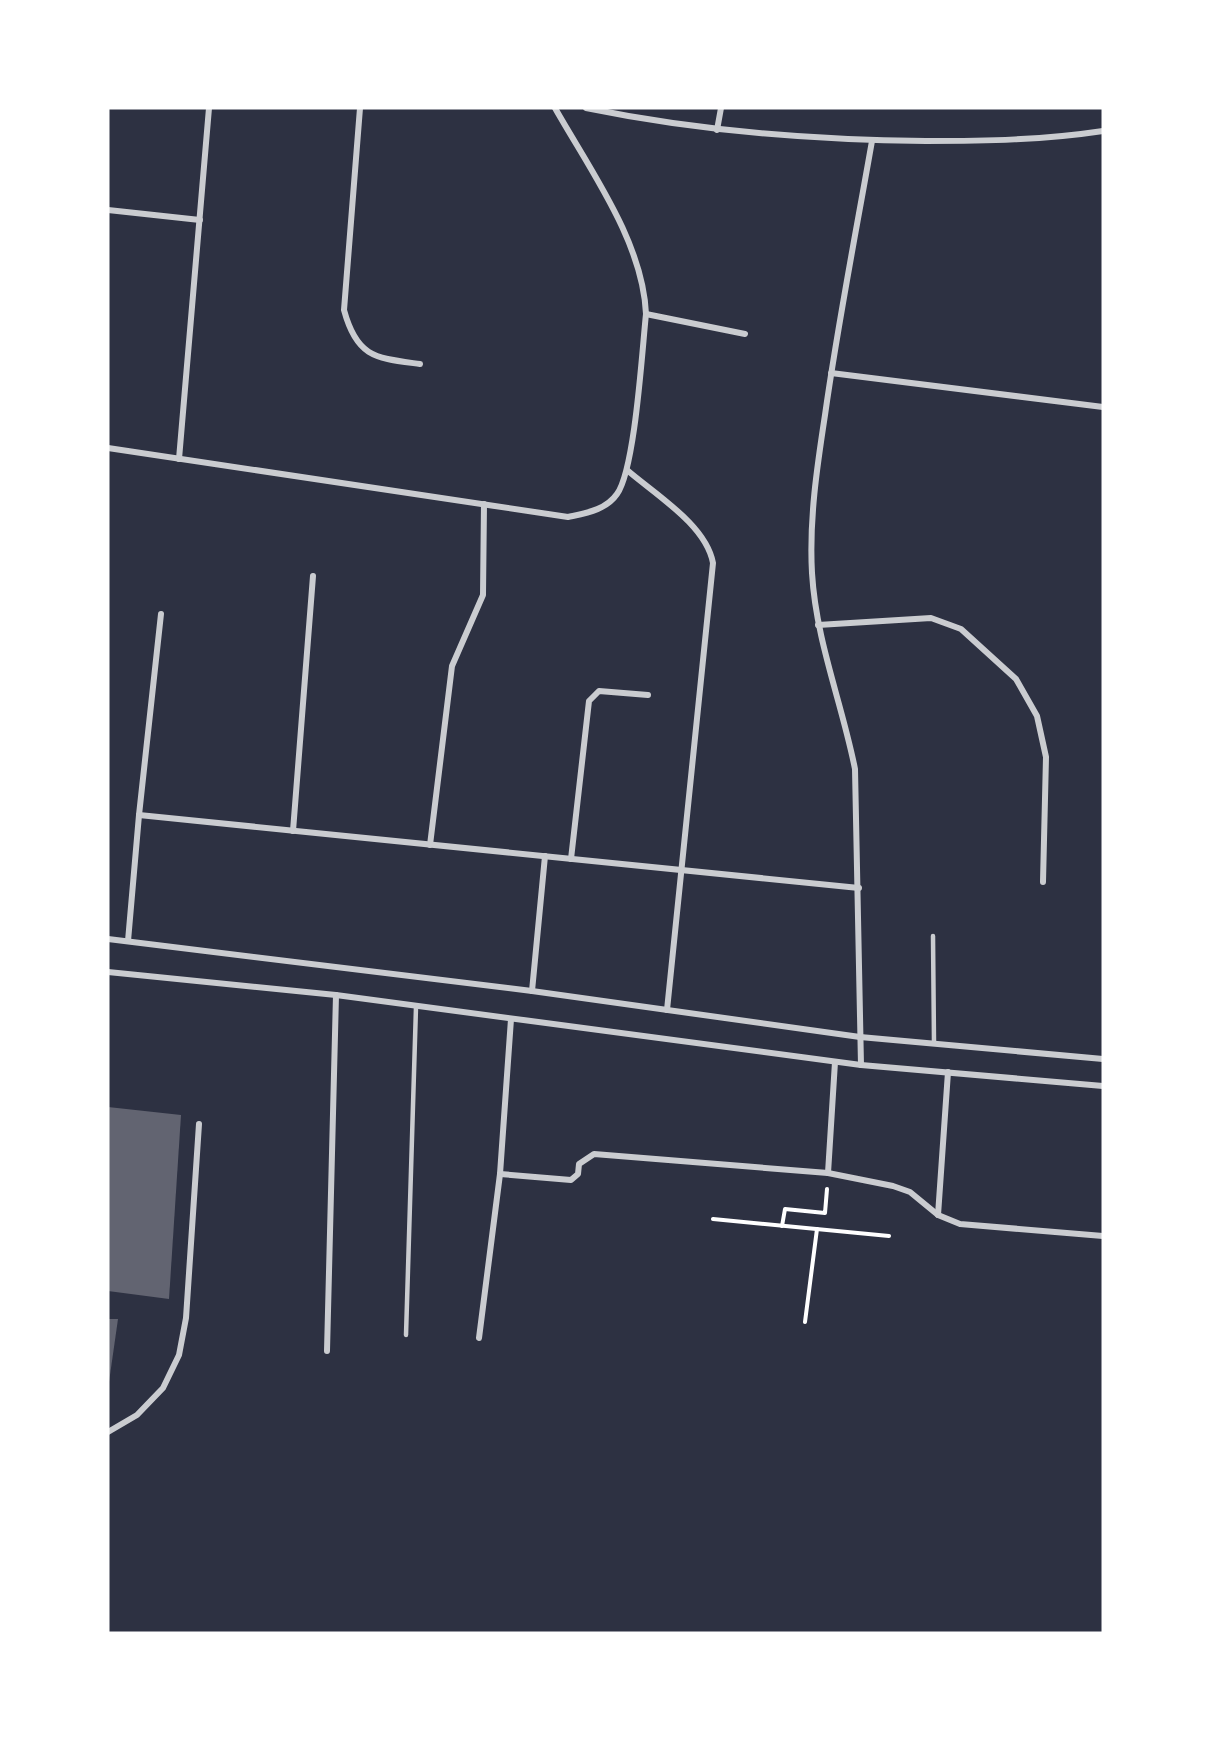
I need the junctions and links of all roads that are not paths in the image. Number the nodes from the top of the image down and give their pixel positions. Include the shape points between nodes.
1 (209, 108) edge
2 (360, 108) edge
3 (555, 108) edge
4 (586, 108) edge
5 (721, 108) edge
6 (599, 109) edge
7 (717, 130) junction
8 (1103, 131) edge
9 (872, 141) junction
10 (108, 210) edge
11 (200, 220) junction
12 (646, 314) junction
13 (745, 334) dead end
14 (420, 364) dead end
15 (831, 373) junction
16 (1103, 406) edge
17 (108, 448) edge
18 (179, 459) junction
19 (627, 471) junction
20 (484, 504) junction
21 (313, 576) dead end
22 (160, 614) dead end
23 (818, 626) junction
24 (648, 695) dead end
25 (139, 815) junction
26 (293, 831) junction
27 (430, 844) junction
28 (545, 856) junction
29 (571, 859) junction
30 (681, 870) junction
31 (1042, 882) dead end
32 (859, 888) junction
33 (933, 936) dead end
34 (108, 939) edge
35 (128, 941) junction
36 (108, 972) edge
37 (532, 991) junction
38 (336, 995) junction
39 (416, 1007) junction
40 (667, 1010) junction
41 (511, 1018) junction
42 (860, 1037) junction
43 (934, 1043) junction
44 (1103, 1059) edge
45 (836, 1062) junction
46 (861, 1065) junction
47 (948, 1072) junction
48 (1103, 1086) edge
49 (199, 1124) dead end
50 (828, 1173) junction
51 (500, 1174) junction
52 (938, 1215) junction
53 (1103, 1236) edge
54 (406, 1335) dead end
55 (479, 1338) dead end
56 (327, 1351) dead end
57 (108, 1432) edge

1 - 11 street
2 - 14 street via 344,310 350,335 367,352
3 - 12 street via 631,244 640,268
4 - 6 street
5 - 7 street
6 - 7 street
7 - 9 street
8 - 9 street via 1029,140
9 - 15 street
10 - 11 street
11 - 18 street
12 - 13 street
12 - 19 street
15 - 16 street
15 - 23 street via 813,510 812,573
17 - 18 street
18 - 20 street
19 - 20 street via 617,495 596,511 568,517
19 - 30 street via 698,530 713,563
20 - 27 street via 483,595 452,666
21 - 26 street
22 - 25 street
23 - 31 street via 931,618 961,629 1016,679 1037,716 1046,757
23 - 32 street via 855,769
24 - 29 street via 599,691 589,701
25 - 26 street
25 - 35 street
26 - 27 street
27 - 28 street
28 - 29 street
28 - 37 street
29 - 30 street
30 - 32 street
30 - 40 street
32 - 42 street
33 - 43 lane
34 - 35 street
35 - 37 street
36 - 38 street
37 - 40 street
38 - 39 street
38 - 56 street
39 - 41 street
39 - 54 lane
40 - 42 street
41 - 45 street
41 - 51 street
42 - 43 street
42 - 46 street
43 - 44 street
45 - 46 street
45 - 50 street
46 - 47 street
47 - 48 street
47 - 52 street
49 - 57 street via 186,1318 179,1355 163,1388 137,1415
50 - 51 street via 594,1154 579,1164 578,1174 571,1180
50 - 52 street via 910,1192
51 - 55 street
52 - 53 street via 960,1224

